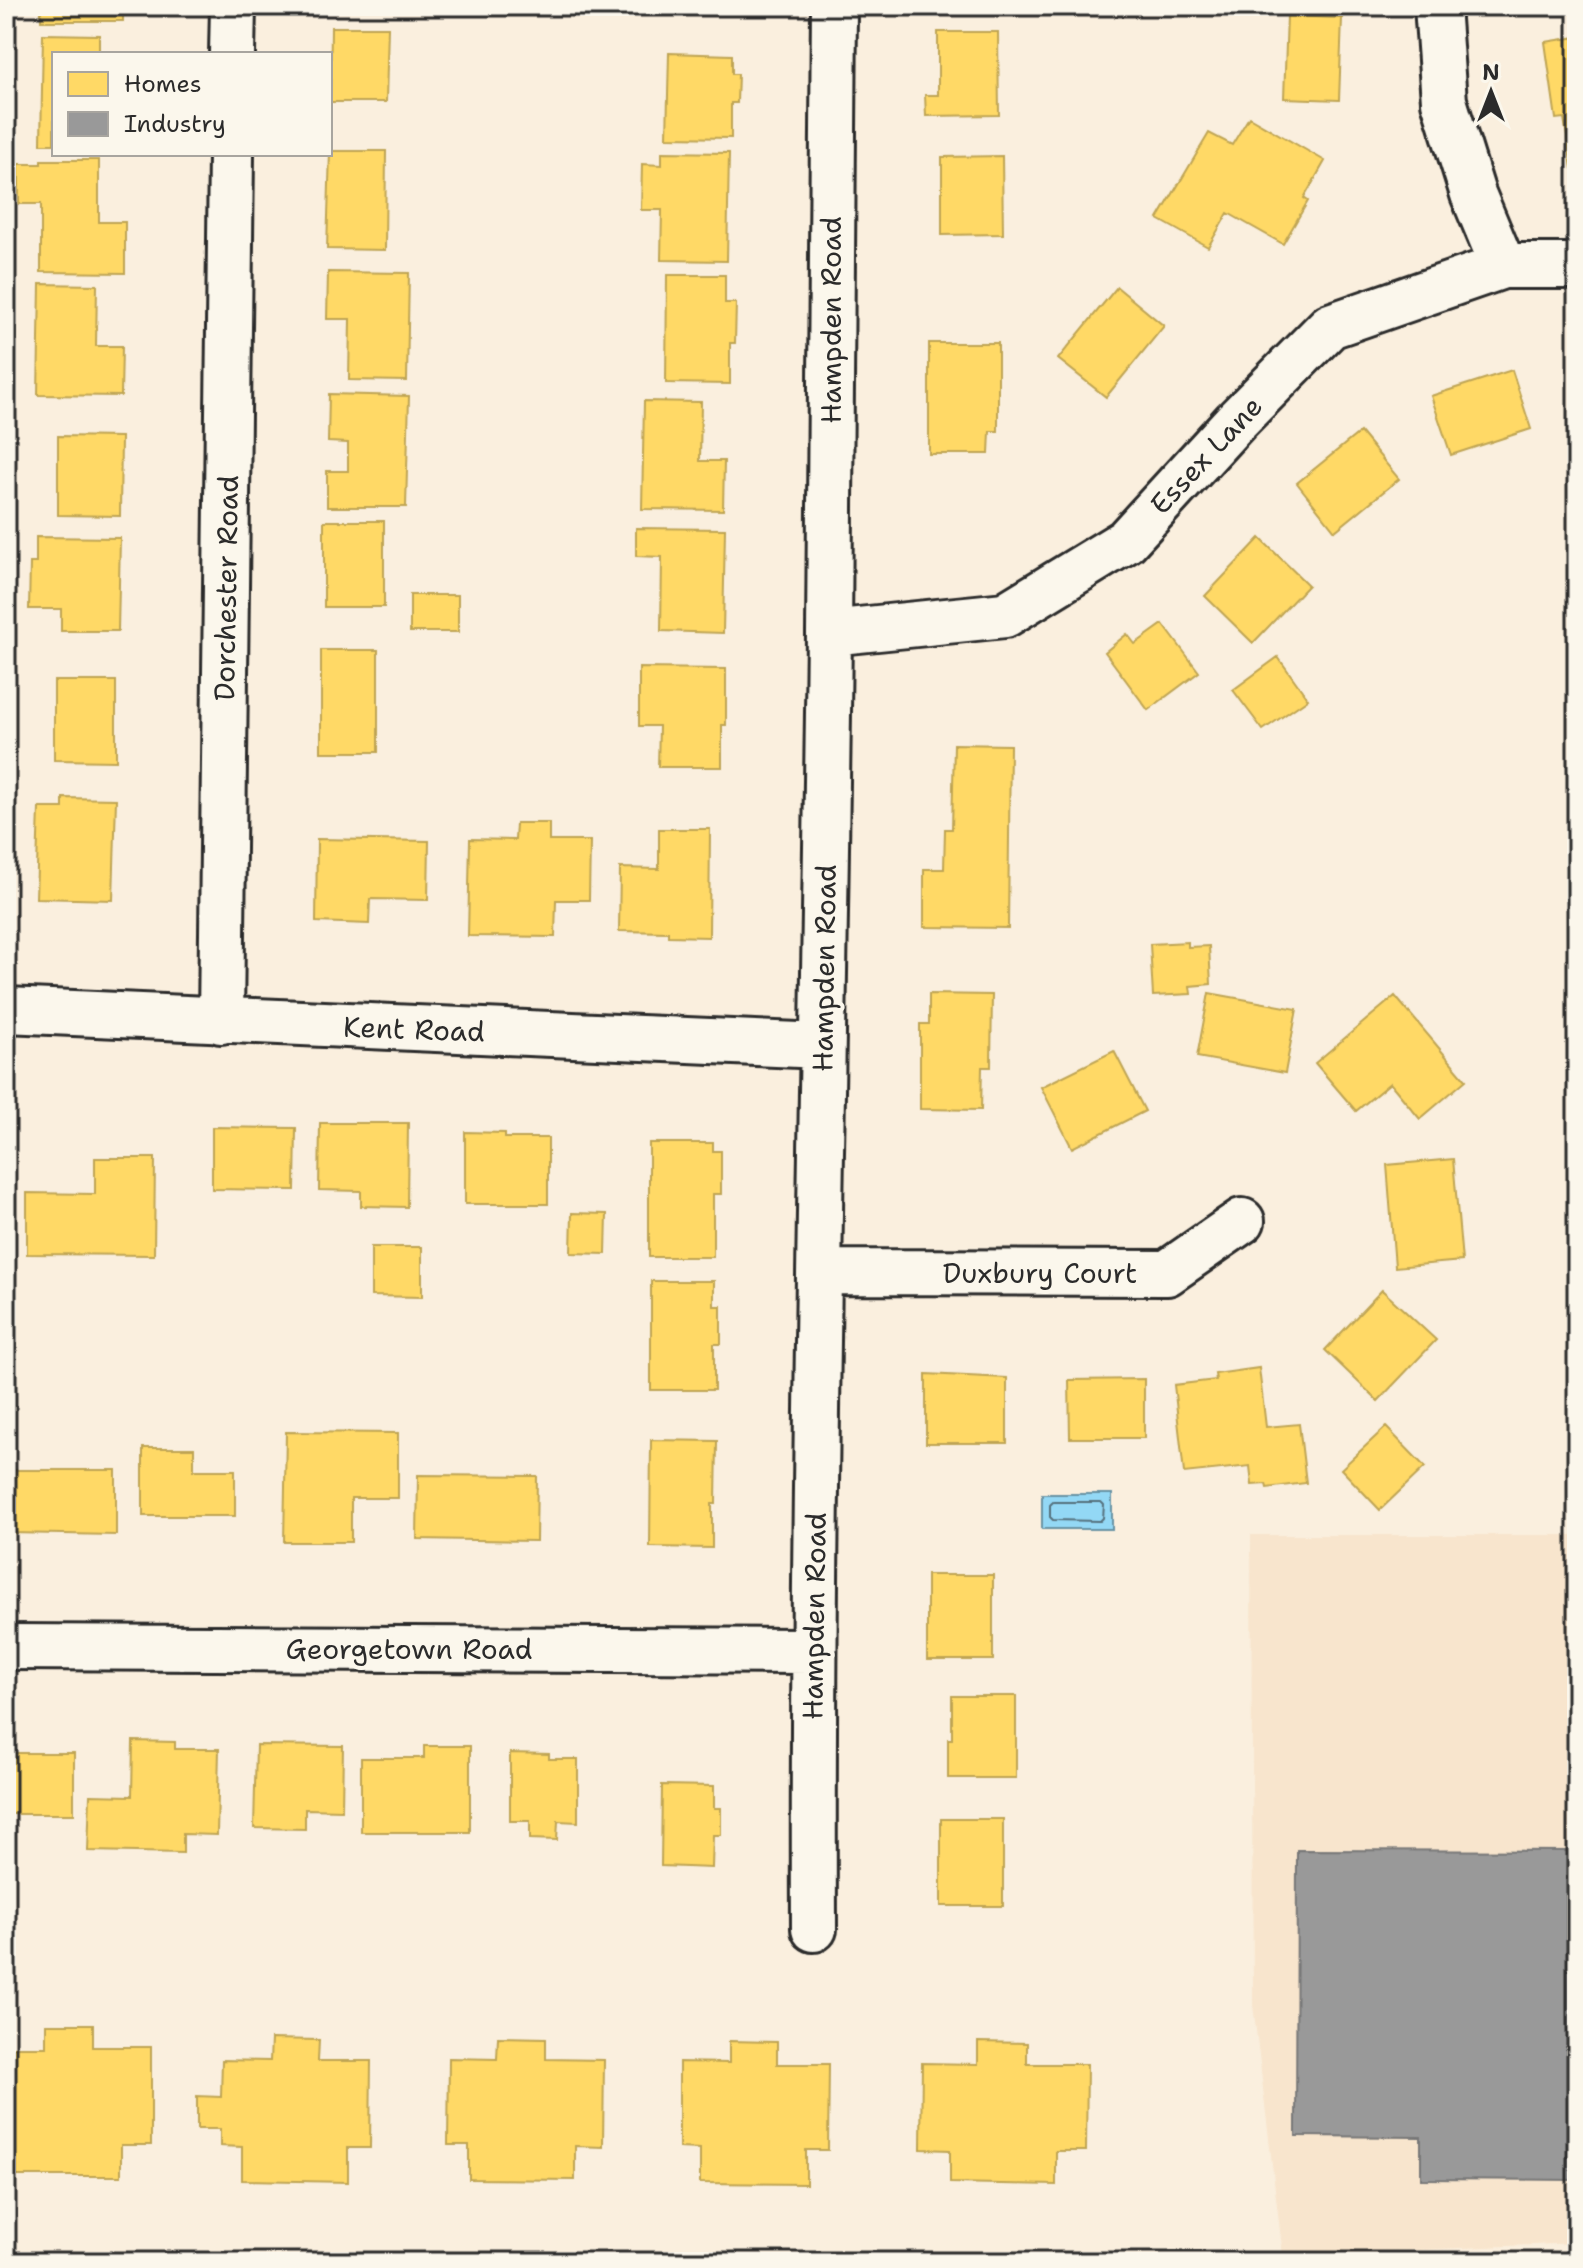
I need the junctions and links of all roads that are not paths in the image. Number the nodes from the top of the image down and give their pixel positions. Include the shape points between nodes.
1 (233, 6) edge
2 (834, 6) edge
3 (1437, 6) edge
4 (232, 52) edge
5 (231, 156) edge
6 (1503, 266) junction
7 (1577, 266) edge
8 (829, 633) junction
9 (6, 1010) edge
10 (221, 1021) junction
11 (822, 1046) junction
12 (1242, 1221) dead end
13 (821, 1272) junction
14 (6, 1647) edge
15 (812, 1651) junction
16 (814, 1929) dead end

1 - 4 street
2 - 8 street, Hampden Road
3 - 6 street via 1444,101 1473,194
5 - 10 street, Dorchester Road
6 - 7 street, Essex Lane
6 - 8 street, Essex Lane via 1330,326 1126,541 1005,615
8 - 11 street, Hampden Road
9 - 10 street, Kent Road
10 - 11 street, Kent Road
11 - 13 street, Hampden Road
12 - 13 street, Duxbury Court via 1167,1273
13 - 15 street, Hampden Road
14 - 15 street, Georgetown Road
15 - 16 street, Hampden Road

